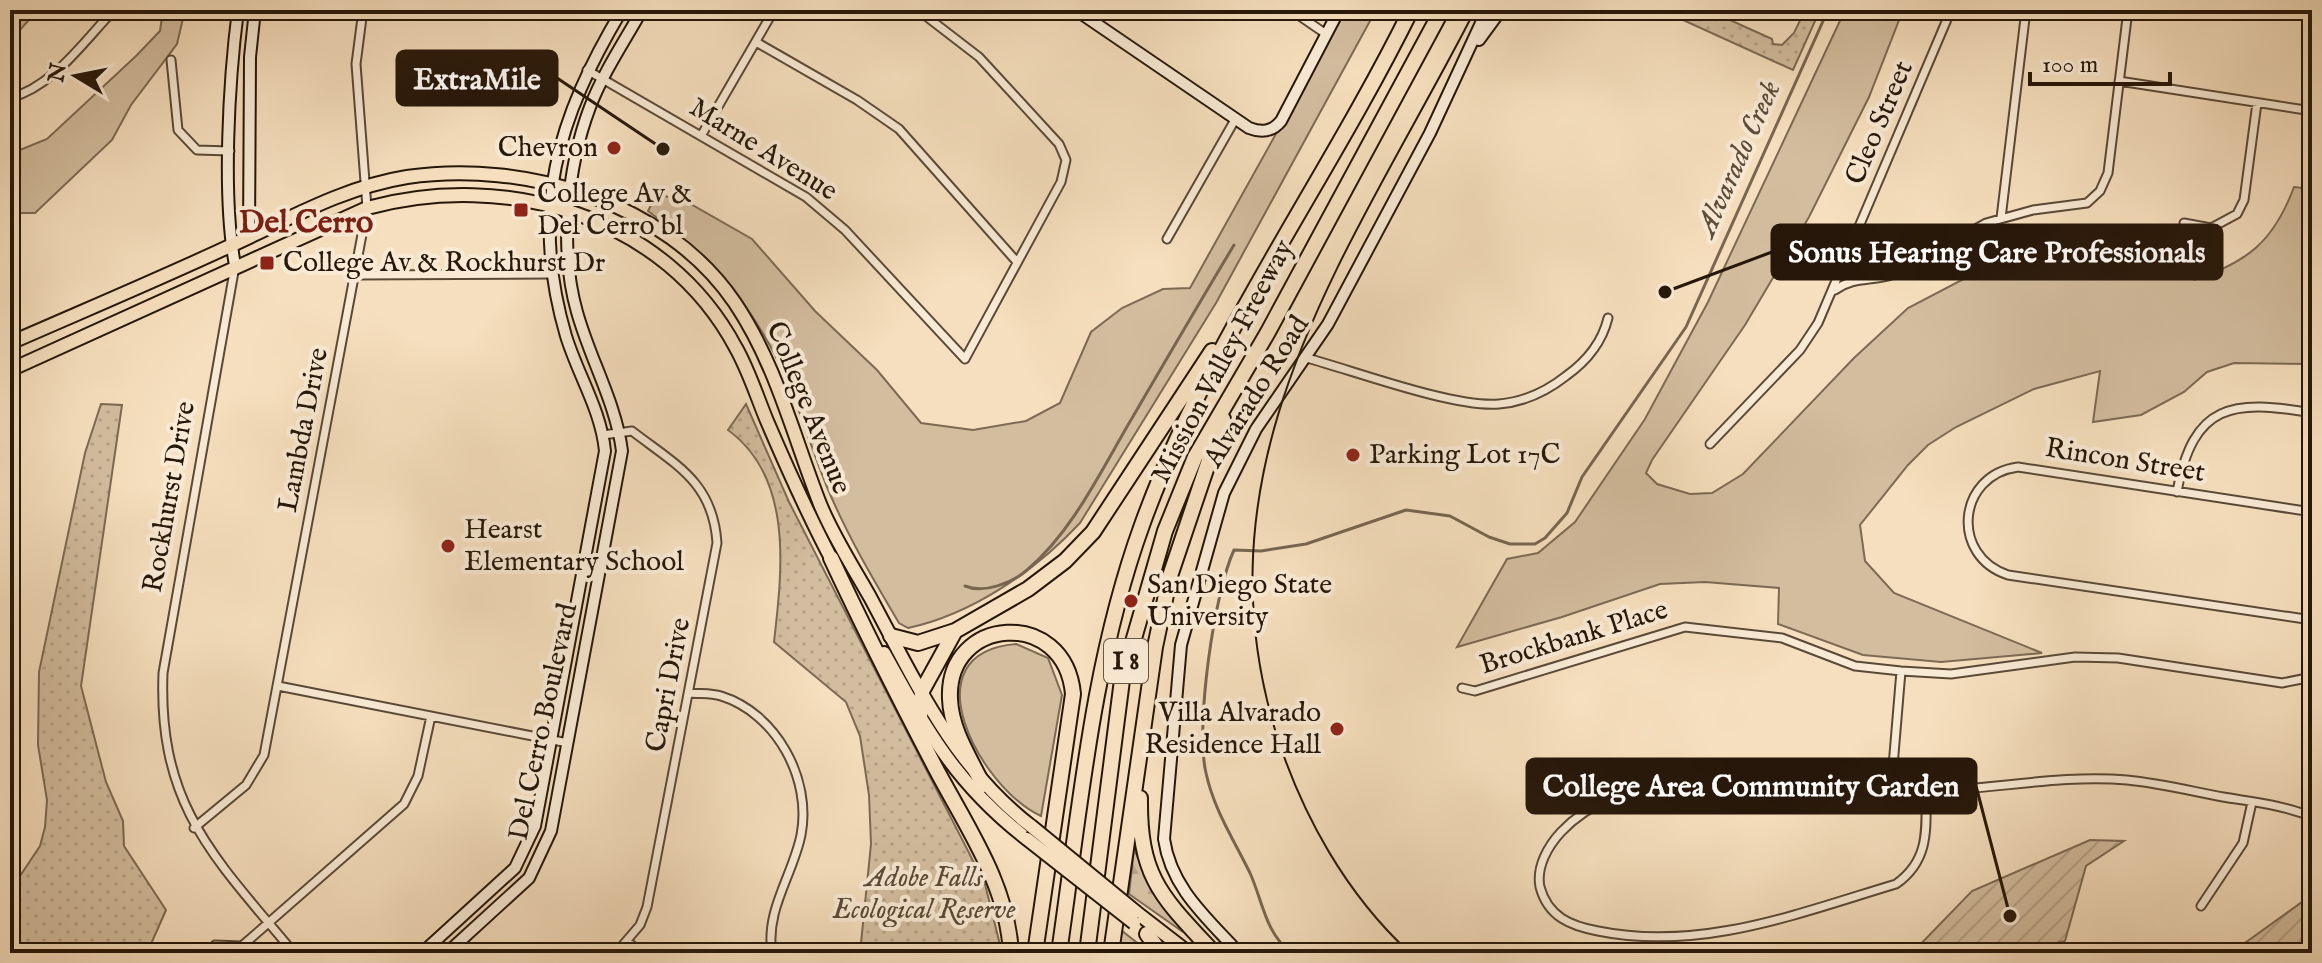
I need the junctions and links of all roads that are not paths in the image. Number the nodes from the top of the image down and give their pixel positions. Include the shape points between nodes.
1 (114, 10) edge
2 (238, 10) edge
3 (255, 10) edge
4 (363, 10) edge
5 (622, 10) edge
6 (642, 10) edge
7 (774, 10) edge
8 (918, 10) edge
9 (1076, 10) edge
10 (1291, 10) edge
11 (1339, 10) edge
12 (1411, 10) edge
13 (1442, 10) edge
14 (1487, 10) edge
15 (1501, 10) edge
16 (1951, 10) edge
17 (2026, 10) edge
18 (2128, 10) edge
19 (1326, 34) junction
20 (756, 42) junction
21 (1471, 51) junction
22 (171, 60) dead end
23 (587, 69) junction
24 (601, 81) junction
25 (2119, 81) junction
26 (10, 98) edge
27 (2257, 103) junction
28 (2312, 111) edge
29 (1236, 118) junction
30 (701, 136) junction
31 (230, 151) junction
32 (552, 185) junction
33 (368, 187) junction
34 (572, 189) junction
35 (549, 205) junction
36 (367, 208) junction
37 (569, 211) junction
38 (2001, 218) junction
39 (2184, 223) dead end
40 (249, 237) junction
41 (1167, 239) dead end
42 (232, 246) junction
43 (1017, 262) junction
44 (235, 265) junction
45 (1265, 270) junction
46 (552, 274) junction
47 (356, 275) junction
48 (1830, 299) junction
49 (1608, 318) dead end
50 (10, 343) edge
51 (1307, 358) junction
52 (10, 370) edge
53 (1234, 389) junction
54 (2312, 413) edge
55 (10, 419) edge
56 (619, 431) junction
57 (603, 435) junction
58 (1710, 444) dead end
59 (10, 481) edge
60 (2177, 492) junction
61 (2312, 512) edge
62 (831, 558) junction
63 (2312, 620) edge
64 (955, 631) junction
65 (891, 636) junction
66 (1901, 671) junction
67 (2312, 677) edge
68 (278, 686) junction
69 (1462, 688) dead end
70 (922, 691) junction
71 (690, 693) junction
72 (431, 716) junction
73 (920, 718) junction
74 (1144, 722) junction
75 (552, 740) junction
76 (568, 743) junction
77 (983, 785) junction
78 (1891, 790) junction
79 (1926, 791) junction
80 (2252, 802) junction
81 (2312, 817) edge
82 (194, 828) junction
83 (1029, 833) junction
84 (2201, 906) dead end
85 (1135, 917) junction
86 (269, 923) junction
87 (1147, 934) junction
88 (628, 942) junction
89 (215, 945) dead end
90 (294, 953) edge
91 (422, 953) edge
92 (447, 953) edge
93 (616, 953) edge
94 (641, 953) edge
95 (772, 953) edge
96 (1011, 953) edge
97 (1035, 953) edge
98 (1059, 953) edge
99 (1087, 953) edge
100 (1111, 953) edge
101 (1161, 953) edge
102 (1169, 953) edge
103 (1189, 953) edge
104 (1214, 953) edge
105 (1239, 953) edge

1 - 26 street via 44,81
2 - 31 street, Rockhurst Drive
3 - 40 street
4 - 33 street, Lambda Drive via 357,113
5 - 23 street, Del Cerro Boulevard
6 - 24 street, Del Cerro Boulevard
7 - 20 street
8 - 43 street via 1001,78 1059,144 1066,160 1061,182
9 - 29 street
10 - 19 street
11 - 19 street
12 - 45 highway, Mission Valley Freeway / I 8
13 - 53 highway, Mission Valley Freeway / I 8
14 - 21 street, Alvarado Road
15 - 21 street, Alvarado Road
16 - 48 street, Cleo Street
17 - 38 street
18 - 25 street
19 - 29 street via 1281,121 1267,131 1249,128
20 - 30 street
20 - 43 street via 899,129
21 - 51 street, Alvarado Road
22 - 31 street via 178,130 197,150
23 - 24 street, Marne Avenue
23 - 32 street, Del Cerro Boulevard
24 - 30 street, Marne Avenue
24 - 34 street, Del Cerro Boulevard via 578,147
25 - 27 street
25 - 38 street via 2104,185 2092,200
27 - 28 street
27 - 39 street via 2244,200 2237,214 2211,228
29 - 41 street
30 - 43 street, Marne Avenue via 806,197 845,230 965,359
31 - 42 street, Rockhurst Drive
32 - 33 main road, College Avenue via 460,175 407,177
32 - 34 main road, College Avenue
32 - 35 street, Del Cerro Boulevard
33 - 36 street, Lambda Drive
33 - 40 main road, College Avenue
34 - 37 street, Del Cerro Boulevard
34 - 65 main road, College Avenue via 613,204 672,239 733,299 762,347 822,508
35 - 36 main road, College Avenue via 464,193 405,198
35 - 37 main road, College Avenue
35 - 46 street, Del Cerro Boulevard
36 - 44 main road, College Avenue
36 - 47 street, Lambda Drive
37 - 56 street, Del Cerro Boulevard via 568,272 576,308
37 - 62 main road, College Avenue via 655,254 712,310 737,348 805,511
38 - 48 street via 1880,279 1850,279
40 - 42 main road, College Avenue
42 - 44 street, Rockhurst Drive
42 - 50 main road, College Avenue
44 - 52 main road, College Avenue
44 - 82 street, Rockhurst Drive via 163,673 161,717 167,756
45 - 64 highway via 1093,532 1028,589
45 - 98 highway, Mission Valley Freeway / I 8 via 1187,416 1120,593 1089,733
46 - 47 street
46 - 57 street, Del Cerro Boulevard via 576,369
47 - 68 street, Lambda Drive
48 - 58 street, Cleo Street via 1800,350
49 - 51 street via 1604,336 1583,364 1551,388 1500,404 1457,400
51 - 105 street, Alvarado Road via 1256,429 1224,493 1180,656 1164,819 1166,850 1182,890
53 - 74 highway via 1170,576
53 - 99 highway, Mission Valley Freeway / I 8 via 1195,457 1131,640
54 - 60 street via 2260,403 2229,410 2209,422 2187,451
55 - 59 street via 15,457
56 - 57 street
56 - 71 street, Capri Drive via 632,431 689,474 704,491 716,521 717,543
56 - 76 street, Del Cerro Boulevard via 620,469
57 - 75 street, Del Cerro Boulevard via 604,466
60 - 61 street, Rincon Street
60 - 63 street, Rincon Street via 2013,468 1982,484 1970,506 1967,527 1979,556 2008,575
62 - 73 main road, College Avenue
62 - 96 highway via 995,879
64 - 65 highway via 918,643
64 - 70 highway
65 - 70 main road, College Avenue
66 - 67 street, Brockbank Place via 1951,674 2075,657 2118,658 2282,683
66 - 69 street, Brockbank Place via 1855,666 1782,638 1685,627 1475,691
66 - 78 street
68 - 72 street
68 - 82 street, Lambda Drive via 257,772
70 - 73 highway
70 - 77 main road, College Avenue via 949,740
71 - 88 street, Capri Drive via 647,907
71 - 95 street via 720,696 741,706 774,734 792,761 802,795 802,827 772,920
72 - 75 street
72 - 86 street via 418,776 404,804
73 - 83 main road, College Avenue via 972,792
74 - 100 highway
74 - 104 highway via 1140,843 1152,879
75 - 76 street
75 - 91 street, Del Cerro Boulevard via 535,826 521,859 494,891
76 - 92 street, Del Cerro Boulevard via 551,831 536,867 506,903
77 - 83 main road, College Avenue
77 - 97 highway via 953,721 953,672 980,640 1004,632 1026,633 1056,651 1072,680 1073,694
78 - 79 street
78 - 79 street via 1704,779 1636,791 1598,804 1566,827 1545,855 1540,885 1550,909 1569,925 1611,934 1703,936 1766,923 1896,884 1911,873 1925,848
79 - 80 street via 2126,780
80 - 81 street
80 - 84 street via 2243,843
82 - 86 street, Rockhurst Drive
83 - 85 main road, College Avenue, bridge
85 - 87 main road, College Avenue
85 - 103 main road, College Avenue
86 - 89 street via 242,946
86 - 90 street, Rockhurst Drive
87 - 101 highway
87 - 102 main road, College Avenue
88 - 93 street, Capri Drive
88 - 94 street

